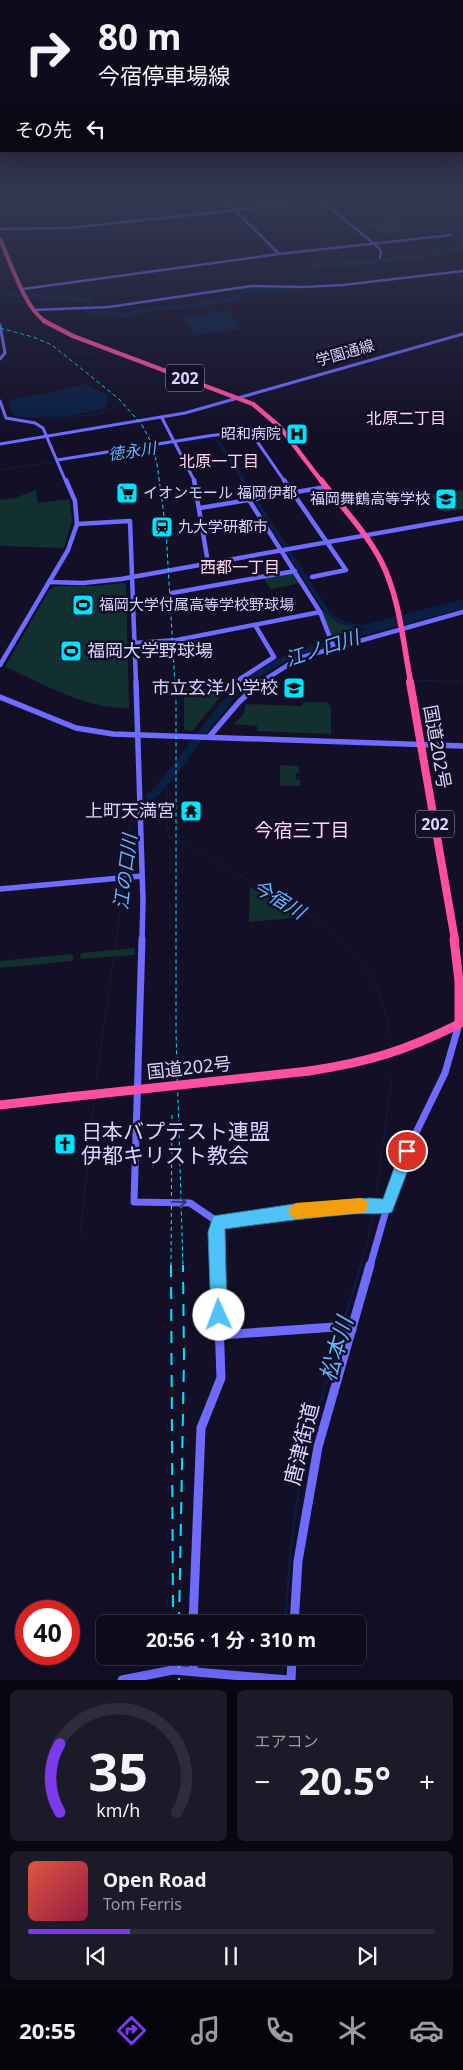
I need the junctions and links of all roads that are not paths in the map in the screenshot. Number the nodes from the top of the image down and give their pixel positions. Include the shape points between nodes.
1 (16, 275) edge
2 (123, 275) edge
3 (419, 275) edge
4 (23, 289) junction
5 (33, 310) junction
6 (0, 325) edge
7 (463, 332) edge
8 (0, 359) edge
9 (235, 397) junction
10 (0, 401) edge
11 (162, 418) junction
12 (280, 427) junction
13 (250, 431) junction
14 (45, 435) junction
15 (0, 442) edge
16 (175, 443) junction
17 (58, 462) junction
18 (326, 487) junction
19 (293, 493) junction
20 (250, 500) junction
21 (200, 508) junction
22 (463, 518) edge
23 (77, 524) junction
24 (363, 534) junction
25 (327, 542) junction
26 (281, 550) junction
27 (208, 563) junction
28 (295, 571) junction
29 (132, 577) junction
30 (312, 577) dead end
31 (49, 582) junction
32 (172, 593) dead end
33 (320, 612) junction
34 (463, 612) edge
35 (255, 625) junction
36 (400, 627) junction
37 (134, 643) junction
38 (334, 648) junction
39 (0, 665) edge
40 (254, 686) junction
41 (0, 697) edge
42 (137, 735) junction
43 (209, 737) junction
44 (420, 744) junction
45 (463, 746) edge
46 (142, 876) junction
47 (0, 889) edge
48 (459, 1024) junction
49 (0, 1105) edge
50 (384, 1206) junction
51 (218, 1222) junction
52 (348, 1328) junction
53 (220, 1335) junction
54 (193, 1615) edge
55 (295, 1615) edge
56 (193, 1665) edge
57 (291, 1665) edge
58 (193, 1671) junction
59 (122, 1680) edge
60 (290, 1680) edge

1 - 4 highway, 国道202号 / 202
2 - 4 street
3 - 5 street via 304,287 247,286 109,307
4 - 5 highway, 国道202号 / 202
5 - 9 highway, 国道202号 / 202 via 40,319 66,333
6 - 8 street via 5,353
7 - 9 street, 学園通線
9 - 11 street
9 - 12 highway, 国道202号 / 202 via 253,404
9 - 14 street via 161,415
10 - 14 street via 6,418 37,423
11 - 14 street
11 - 16 street
12 - 13 street
12 - 18 highway, 国道202号 / 202
13 - 16 street
13 - 19 street
14 - 15 street
14 - 17 street
16 - 17 street
16 - 21 street via 194,479
17 - 23 street via 75,502
18 - 19 street
18 - 24 highway, 国道202号 / 202
19 - 20 street
19 - 25 street
20 - 21 street
20 - 26 street
21 - 27 street
22 - 24 street
23 - 29 street via 130,522
23 - 31 street via 68,550
24 - 25 street
24 - 36 highway, 国道202号 / 202 via 385,567
25 - 26 street
25 - 30 street via 346,570
26 - 27 street
26 - 28 street
27 - 29 street
28 - 32 street
28 - 33 street
29 - 31 street via 94,583
29 - 37 street
31 - 39 street
33 - 35 street
33 - 38 street
34 - 36 street
35 - 37 street via 177,640
35 - 40 street via 274,657 240,678
36 - 38 street
36 - 44 highway, 国道202号 / 202
37 - 42 street
38 - 40 street via 299,658
40 - 43 street via 236,702
41 - 42 street via 76,728
42 - 43 street
42 - 46 street
43 - 44 street
44 - 45 street
44 - 48 highway, 国道202号 / 202 via 455,944
46 - 47 street
46 -> 51 street via 134,1202 190,1202
48 - 49 highway, 国道202号, bridge via 421,1043 353,1064
48 - 50 street, 唐津街道 via 446,1073
50 - 51 street via 294,1211
50 - 52 street, 唐津街道
51 - 53 street
52 - 53 street
52 - 55 street, 唐津街道 via 313,1469 298,1561
53 - 54 street via 221,1378 201,1428
56 - 58 street
57 - 60 street
58 - 59 street via 162,1671
58 - 60 street

